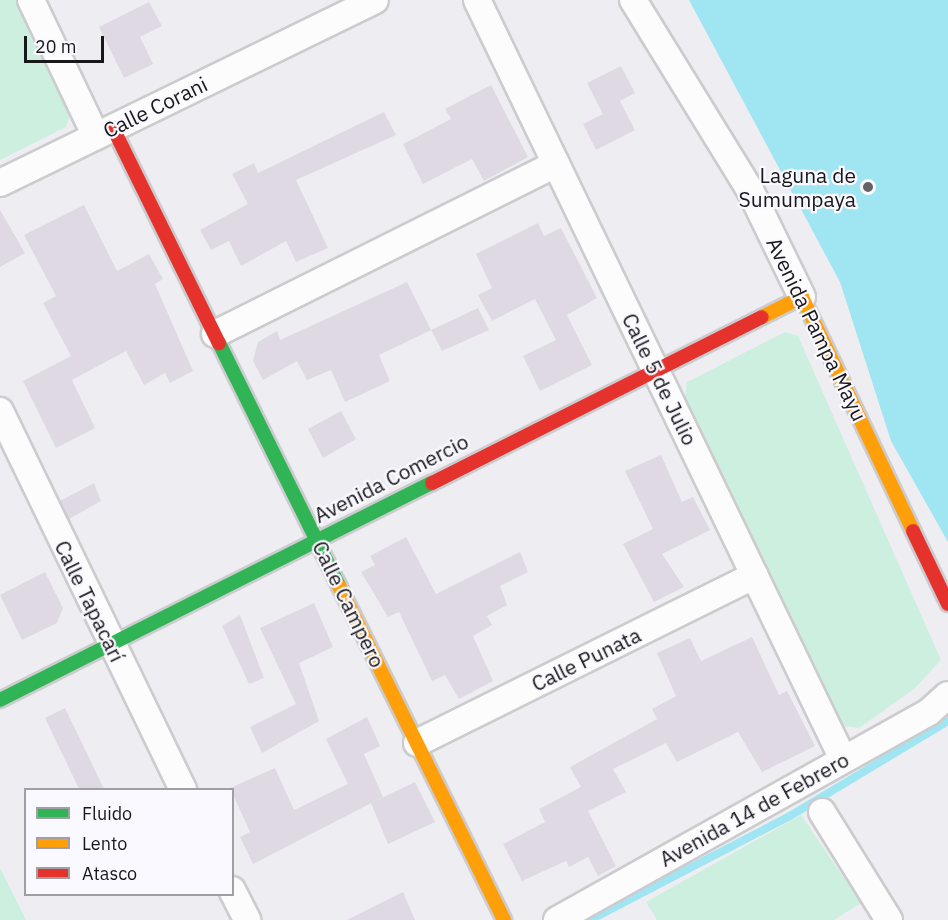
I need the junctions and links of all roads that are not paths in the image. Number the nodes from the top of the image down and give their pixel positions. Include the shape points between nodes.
1 (31, 0) edge
2 (375, 0) edge
3 (477, 0) edge
4 (633, 0) edge
5 (104, 132) junction
6 (556, 164) junction
7 (0, 183) edge
8 (802, 297) junction
9 (215, 334) junction
10 (655, 370) junction
11 (0, 411) edge
12 (316, 539) junction
13 (755, 575) junction
14 (948, 604) edge
15 (110, 644) junction
16 (948, 695) edge
17 (0, 700) edge
18 (417, 743) junction
19 (843, 759) junction
20 (182, 788) edge
21 (822, 812) dead end
22 (234, 894) edge
23 (247, 920) edge
24 (504, 920) edge
25 (557, 920) edge
26 (889, 920) edge

1 - 5 street, Calle Campero
2 - 5 street, Calle Corani
3 - 6 street, Calle 5 de Julio
4 - 8 street, Avenida Pampa Mayu via 750,190
5 - 7 street, Calle Corani
5 - 9 street, Calle Campero
6 - 9 street
6 - 10 street, Calle 5 de Julio
8 - 10 street, Avenida Comercio
8 - 14 street, Avenida Pampa Mayu
9 - 12 street, Calle Campero
10 - 12 street, Avenida Comercio
10 - 13 street, Calle 5 de Julio
11 - 15 street, Calle Tapacarí
12 - 15 street, Avenida Comercio
12 - 18 street, Calle Campero
13 - 18 street, Calle Punata
13 - 19 street, Calle 5 de Julio
15 - 17 street, Avenida Comercio
15 - 20 street, Calle Tapacarí
16 - 19 street, Avenida 14 de Febrero via 929,712
18 - 24 street, Calle Campero
19 - 25 street, Avenida 14 de Febrero
21 - 26 street
22 - 23 street

